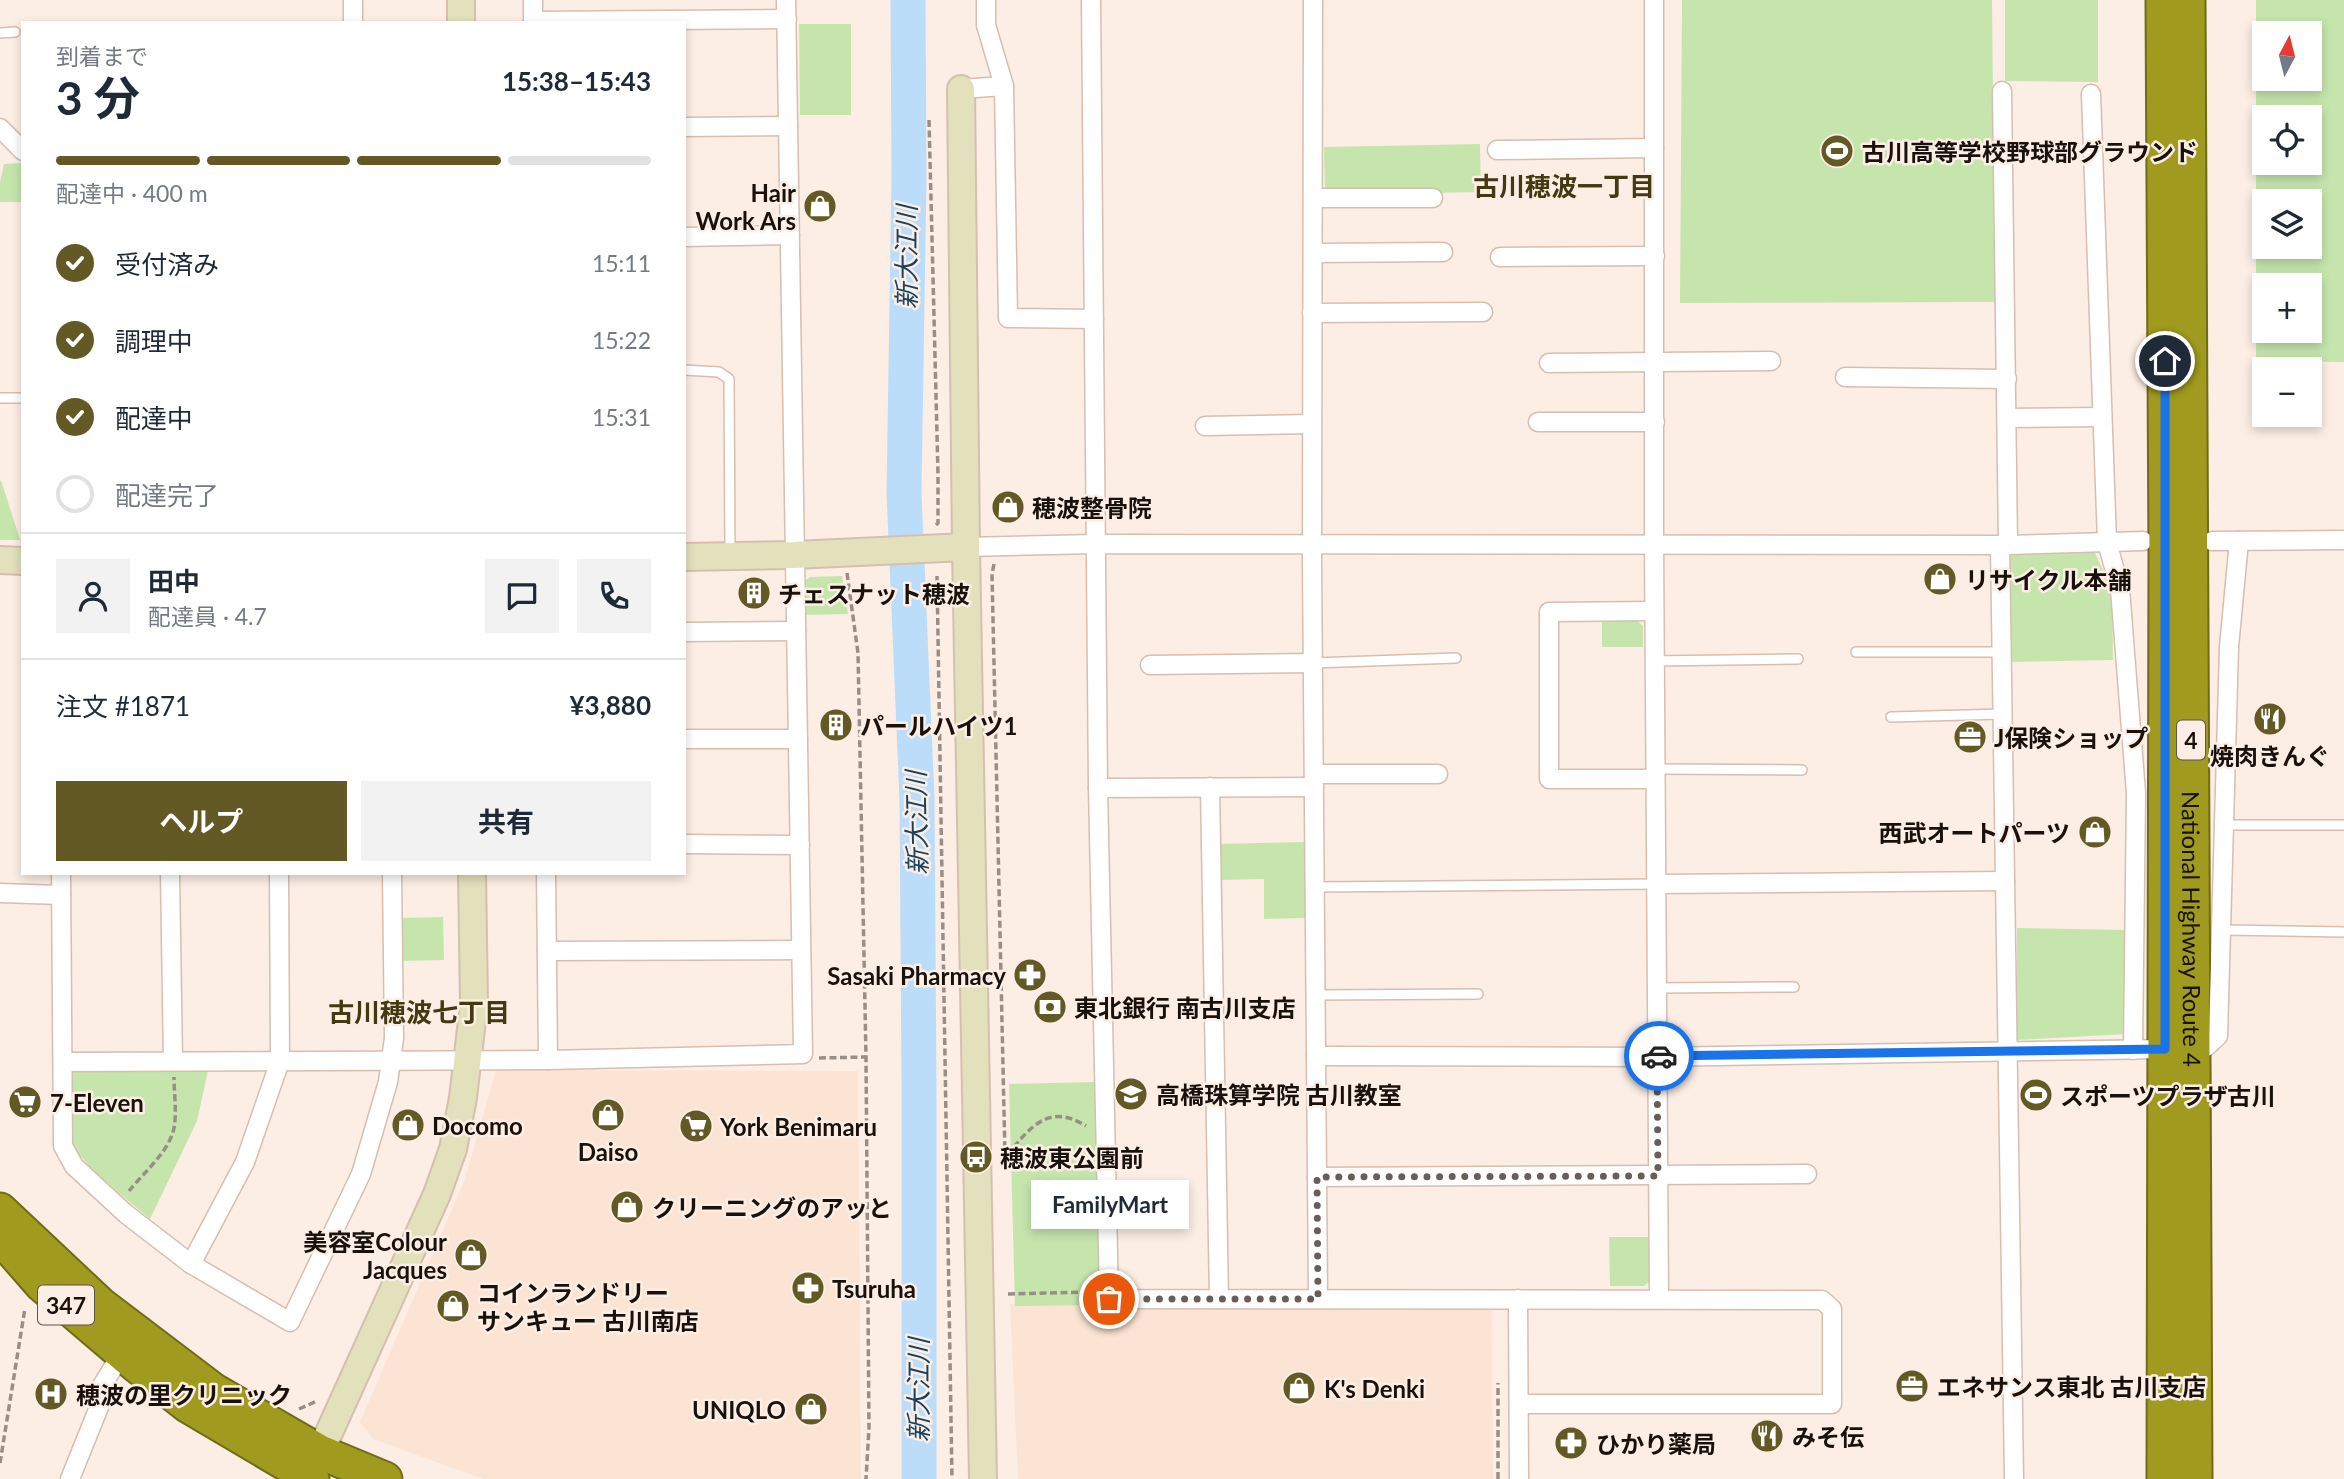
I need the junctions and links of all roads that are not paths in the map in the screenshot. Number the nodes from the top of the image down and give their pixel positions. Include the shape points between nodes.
1 (353, 0) edge
2 (461, 0) edge
3 (533, 0) edge
4 (786, 0) edge
5 (986, 0) edge
6 (1091, 0) edge
7 (1313, 0) edge
8 (1654, 0) edge
9 (2163, 0) edge
10 (2188, 0) edge
11 (787, 19) junction
12 (353, 21) edge
13 (461, 21) edge
14 (533, 21) edge
15 (618, 21) edge
16 (15, 32) dead end
17 (0, 33) edge
18 (1004, 86) junction
19 (961, 89) joint
20 (2002, 91) dead end
21 (2091, 94) dead end
22 (788, 126) junction
23 (686, 127) edge
24 (0, 128) edge
25 (1654, 148) junction
26 (21, 149) edge
27 (1497, 150) dead end
28 (1313, 198) junction
29 (1433, 198) dead end
30 (790, 235) junction
31 (686, 237) edge
32 (1443, 252) dead end
33 (1312, 253) junction
34 (1655, 256) junction
35 (1500, 257) dead end
36 (1483, 312) dead end
37 (1312, 313) junction
38 (1094, 319) junction
39 (1655, 361) junction
40 (1771, 361) dead end
41 (1549, 363) dead end
42 (686, 370) edge
43 (1845, 377) dead end
44 (2007, 379) junction
45 (0, 398) edge
46 (21, 398) edge
47 (2102, 417) junction
48 (2007, 418) junction
49 (1538, 422) dead end
50 (1655, 422) junction
51 (1312, 424) junction
52 (1205, 426) dead end
53 (2344, 540) edge
54 (2143, 541) dead end
55 (2212, 541) dead end
56 (2239, 541) junction
57 (2107, 542) junction
58 (1096, 544) junction
59 (1654, 544) junction
60 (1312, 545) junction
61 (2004, 545) junction
62 (966, 547) junction
63 (794, 555) junction
64 (730, 556) junction
65 (686, 557) edge
66 (0, 560) edge
67 (21, 561) edge
68 (1654, 611) junction
69 (796, 631) junction
70 (686, 632) edge
71 (1856, 652) dead end
72 (2002, 652) junction
73 (1456, 659) dead end
74 (1798, 659) dead end
75 (1654, 661) junction
76 (1313, 663) junction
77 (1150, 664) dead end
78 (2003, 714) junction
79 (1891, 717) dead end
80 (686, 739) edge
81 (798, 739) junction
82 (1802, 770) dead end
83 (1438, 774) dead end
84 (1655, 774) junction
85 (1314, 780) junction
86 (1210, 787) junction
87 (1098, 788) junction
88 (2224, 825) junction
89 (2344, 825) edge
90 (686, 844) edge
91 (800, 845) junction
92 (61, 875) edge
93 (170, 875) edge
94 (279, 875) edge
95 (392, 875) edge
96 (472, 875) edge
97 (546, 875) edge
98 (2005, 881) junction
99 (1656, 884) junction
100 (1315, 887) junction
101 (0, 893) edge
102 (61, 895) junction
103 (2223, 930) junction
104 (2344, 932) edge
105 (801, 950) junction
106 (547, 951) junction
107 (1794, 987) dead end
108 (1657, 988) junction
109 (1478, 994) dead end
110 (1316, 995) junction
111 (2163, 1049) junction
112 (2008, 1051) junction
113 (1316, 1056) junction
114 (1657, 1056) junction
115 (467, 1059) junction
116 (280, 1060) junction
117 (391, 1060) junction
118 (548, 1060) junction
119 (173, 1061) junction
120 (63, 1062) junction
121 (1807, 1174) dead end
122 (1658, 1176) junction
123 (1317, 1177) junction
124 (0, 1210) edge
125 (0, 1237) edge
126 (191, 1264) junction
127 (1219, 1299) junction
128 (1318, 1299) junction
129 (1518, 1299) junction
130 (1659, 1299) junction
131 (122, 1353) junction
132 (1518, 1404) junction
133 (312, 1472) edge
134 (70, 1479) edge
135 (385, 1479) edge
136 (983, 1479) edge
137 (1519, 1479) edge
138 (2014, 1479) edge
139 (2164, 1479) edge
140 (2195, 1479) edge

1 - 12 street
2 - 13 street
3 - 14 street
4 - 11 street
5 - 18 street via 986,25
6 - 38 street
7 - 28 street
8 - 25 street
9 - 111 highway, National Highway Route 4 / 4
10 - 111 highway, National Highway Route 4 / 4
11 - 15 street
11 - 22 street
16 - 17 lane
18 - 19 street
18 - 38 street via 1008,318
19 - 62 street
20 - 44 street
21 - 47 street
22 - 23 street
22 - 30 street
24 - 26 street
25 - 27 street
25 - 34 street
28 - 29 street
28 - 33 street
30 - 31 street
30 - 63 street
32 - 33 street
33 - 37 street
34 - 35 street
34 - 39 street
36 - 37 street
37 - 51 street
38 - 58 street
39 - 40 street
39 - 41 street
39 - 50 street
42 - 64 lane via 719,372 729,379
43 - 44 street
44 - 48 street
45 - 46 lane
47 - 48 street
47 - 57 street
48 - 61 street
49 - 50 street
50 - 59 street
51 - 52 street
51 - 60 street
53 - 56 street
54 - 57 street
55 - 56 street
56 - 88 street via 2229,647
57 - 61 street
57 - 111 street via 2120,589
58 - 60 street
58 - 62 street
58 - 87 street
59 - 60 street
59 - 61 street
59 - 68 street
60 - 76 street
61 - 72 street
62 - 63 street via 931,538 870,552
62 - 136 street
63 - 64 street
63 - 69 street
64 - 65 street
66 - 67 street
68 - 75 street
68 - 84 street via 1549,612 1549,779
69 - 70 street
69 - 81 street
71 - 72 lane
72 - 78 street
73 - 76 lane
74 - 75 lane
75 - 84 street
76 - 77 street
76 - 85 street
78 - 79 lane
78 - 98 street
80 - 81 street
81 - 91 street
82 - 84 lane
83 - 85 street
84 - 99 street
85 - 86 street
85 - 100 street
86 - 87 street
86 - 127 street
87 - 127 street via 1109,1299
88 - 89 lane
88 - 103 street
90 - 91 street
91 - 105 street
92 - 102 street
93 - 119 street
94 - 116 street
95 - 117 street
96 - 115 street via 474,1003
97 - 106 street
98 - 99 street
98 - 112 street
99 - 100 lane
99 - 108 street
100 - 110 street
101 - 102 street
102 - 120 street
103 - 104 lane
103 - 111 street via 2218,1036 2206,1047
105 - 106 street
105 - 118 street via 803,1054
106 - 118 street
107 - 108 lane
108 - 114 street
109 - 110 lane
110 - 113 street
111 - 112 street
111 - 139 highway, National Highway Route 4 / 4
111 - 140 highway, National Highway Route 4 / 4
112 - 114 street
112 - 138 street
113 - 114 street
113 - 123 street
114 - 122 street
115 - 117 street
115 - 118 street
115 - 133 street via 453,1149 438,1194
116 - 117 street
116 - 119 street
116 - 126 street via 245,1162
117 - 126 street via 361,1174 290,1322
119 - 120 street
120 - 126 street via 63,1146 74,1166
121 - 122 street
122 - 123 street
122 - 130 street
123 - 128 street
124 - 133 highway, 347 via 101,1305
125 - 131 highway, 347 via 42,1285
127 - 128 street
128 - 129 street
129 - 130 street
129 - 132 street
130 - 132 street via 1822,1300 1832,1309 1832,1404
131 - 133 highway, 347 via 187,1405
131 - 134 street via 100,1389 99,1407
132 - 137 street
133 - 135 highway, 347

